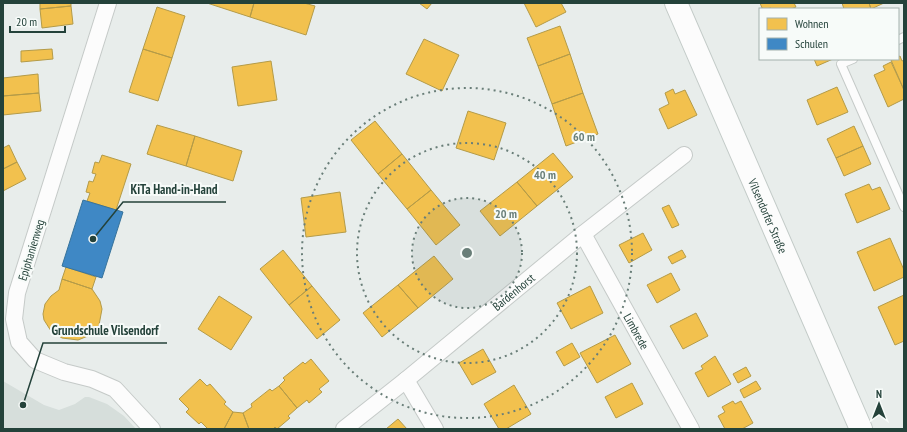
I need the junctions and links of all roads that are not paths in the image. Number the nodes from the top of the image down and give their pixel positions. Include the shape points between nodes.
1 (108, 3) edge
2 (676, 3) edge
3 (840, 62) edge
4 (684, 155) dead end
5 (904, 207) edge
6 (583, 234) junction
7 (406, 380) junction
8 (152, 429) edge
9 (344, 429) edge
10 (435, 429) edge
11 (691, 429) edge
12 (861, 429) edge

1 - 8 street, Epiphanienweg via 17,293 14,319 19,342 35,360 115,389
2 - 12 main road, Vilsendorfer Straße
3 - 5 lane
4 - 6 street, Bardenhorst
6 - 7 street, Bardenhorst
6 - 11 street, Limbrede
7 - 9 street, Bardenhorst
7 - 10 street

